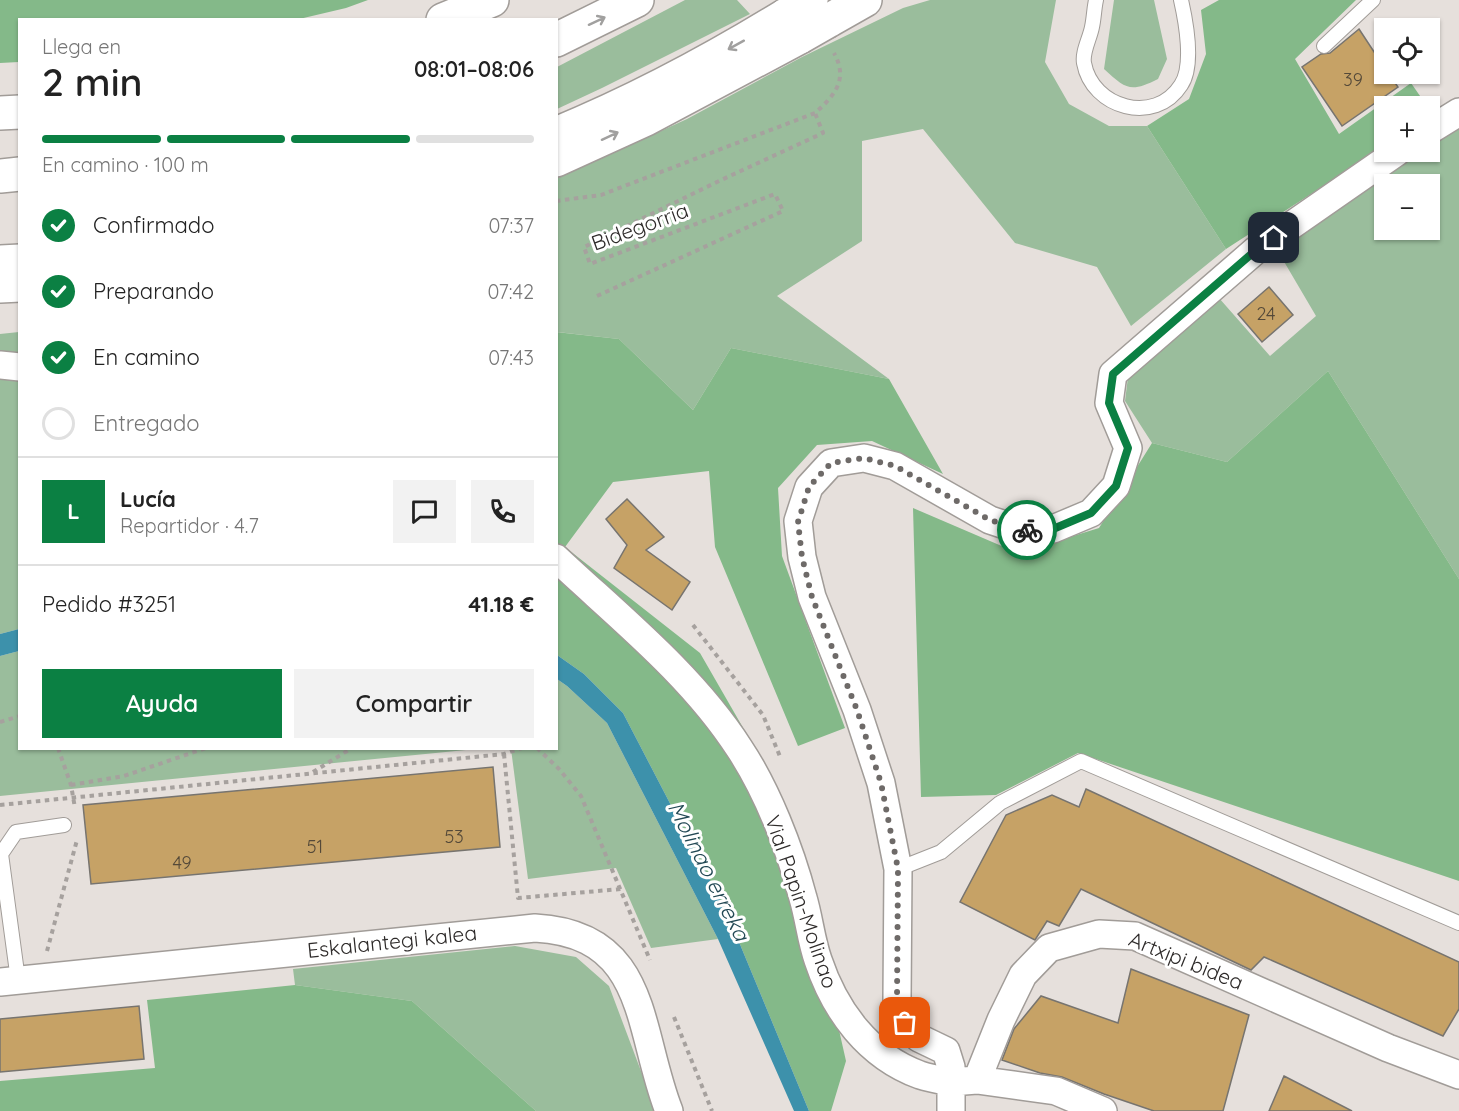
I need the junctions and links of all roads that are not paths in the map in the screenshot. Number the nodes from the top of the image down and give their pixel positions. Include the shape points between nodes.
1 (492, 0) edge
2 (637, 0) edge
3 (865, 0) edge
4 (1096, 0) edge
5 (1181, 0) edge
6 (1373, 0) edge
7 (448, 18) edge
8 (812, 24) edge
9 (558, 39) edge
10 (1324, 46) dead end
11 (18, 112) edge
12 (1459, 112) edge
13 (0, 113) edge
14 (1440, 124) edge
15 (558, 133) edge
16 (558, 159) edge
17 (1383, 162) edge
18 (18, 174) edge
19 (0, 176) edge
20 (18, 261) edge
21 (0, 262) edge
22 (18, 285) edge
23 (0, 286) edge
24 (0, 365) edge
25 (18, 367) edge
26 (558, 560) edge
27 (70, 828) road end
28 (898, 869) junction
29 (1459, 923) edge
30 (9, 981) edge
31 (1459, 1075) edge
32 (964, 1081) junction
33 (669, 1111) edge
34 (951, 1111) edge
35 (1103, 1111) edge

1 - 7 street
9 -> 2 street
3 - 8 street
4 - 5 lane via 1083,61 1092,84 1110,102 1133,109 1155,106 1183,84 1188,57
6 - 10 lane
8 -> 15 street via 706,62
16 -> 8 street via 646,119
11 - 13 street
12 - 14 street
17 - 28 street via 1256,250 1113,374 1109,403 1128,448 1116,486 1091,513 1053,529 1020,530 990,520 895,466 864,458 831,463 809,487 798,522 802,557 812,597 881,783
18 - 19 street
20 - 21 street
22 - 23 street
24 - 25 street
26 - 32 street, Vial Papin-Molinao via 712,708 741,749 791,858 817,959 834,999 854,1029 878,1052 903,1068 921,1075
27 - 30 lane via 16,832 2,854
28 - 29 lane via 941,852 1000,803 1081,761
28 - 32 street via 897,999 905,1023 919,1038 946,1050 951,1067
30 - 33 street, Eskalantegi kalea via 555,929 591,942 621,968 638,1005
31 - 32 street, Artxipi bidea via 1388,1048 1135,936 1099,934 1049,948 1023,975
32 - 34 street, Artxipi bidea
32 - 35 street via 1056,1091

